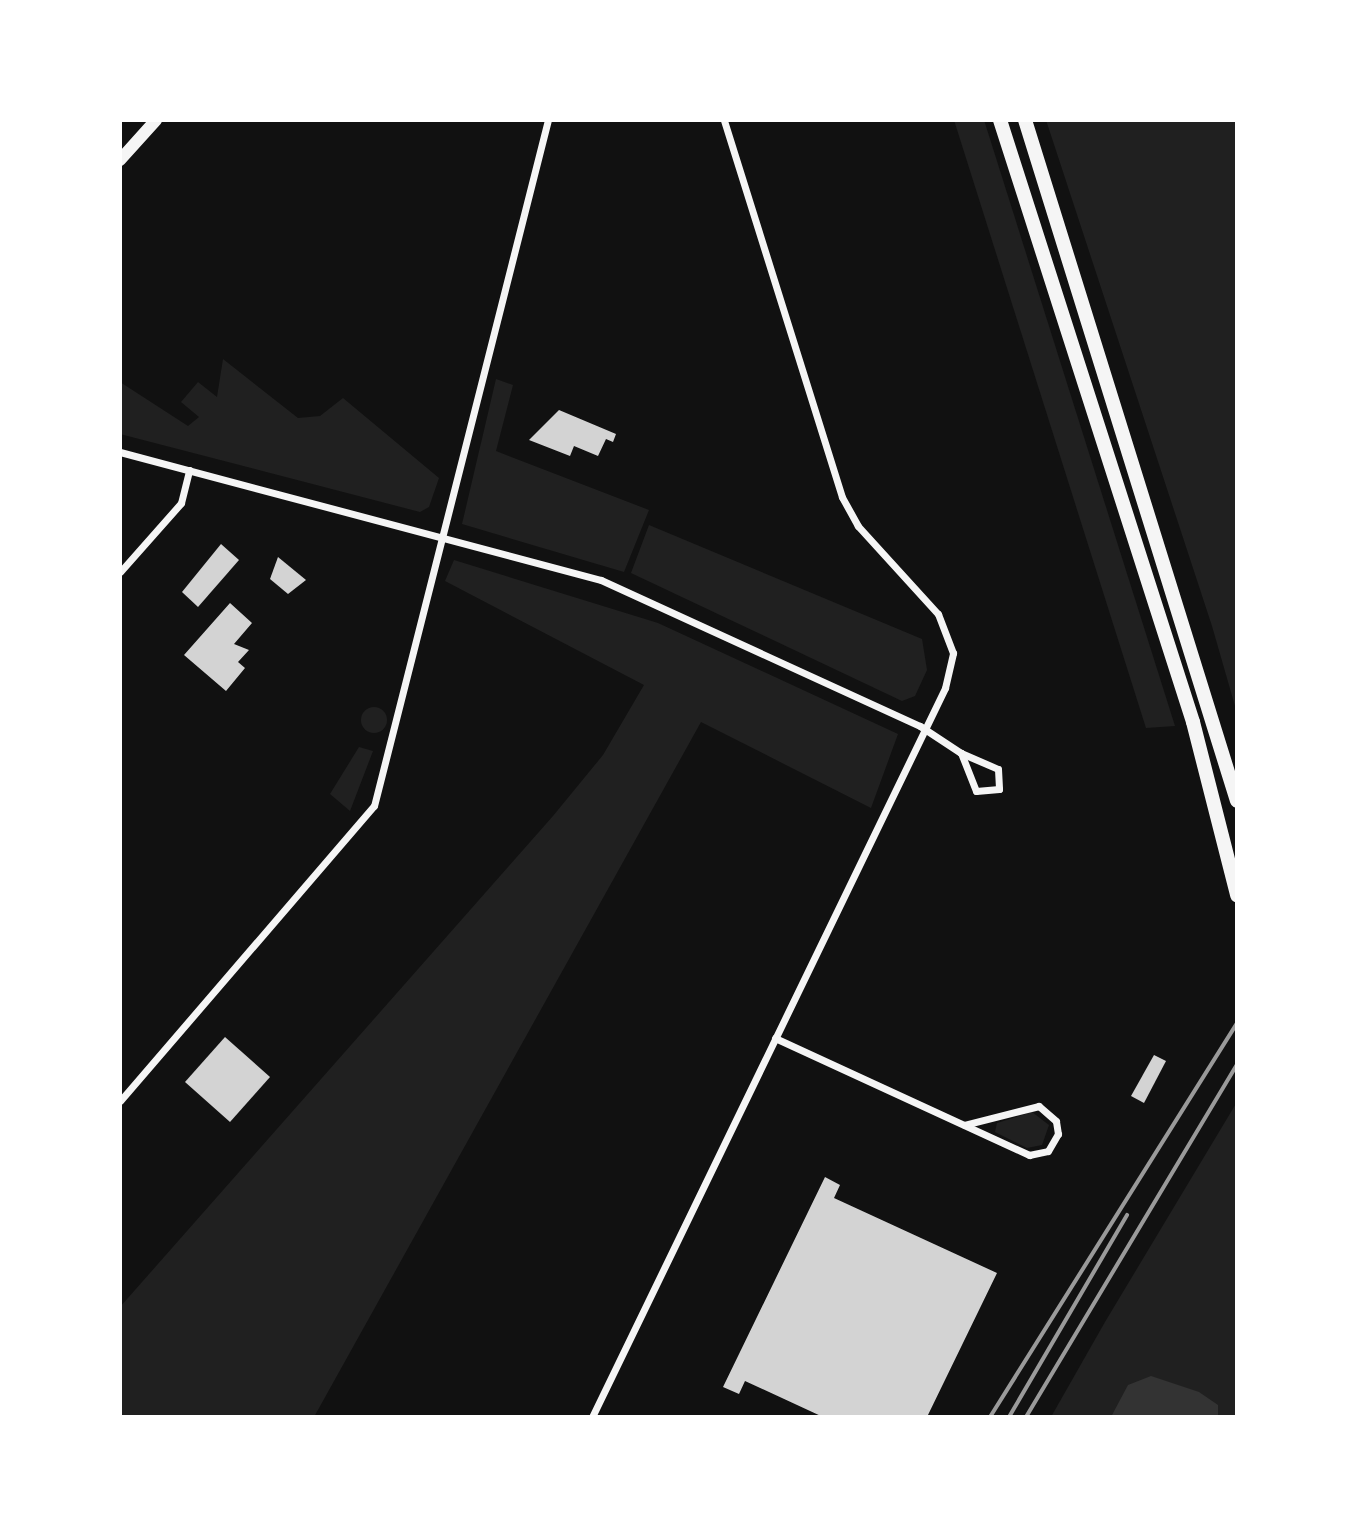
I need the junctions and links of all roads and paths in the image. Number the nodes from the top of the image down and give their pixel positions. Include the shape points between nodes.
1 (156, 120) edge
2 (548, 120) edge
3 (724, 120) edge
4 (1000, 120) edge
5 (1025, 120) edge
6 (120, 160) edge
7 (120, 452) edge
8 (189, 470) junction
9 (439, 537) junction
10 (120, 572) edge
11 (920, 726) junction
12 (961, 753) junction
13 (1237, 801) edge
14 (1237, 895) edge
15 (775, 1038) junction
16 (120, 1101) edge
17 (964, 1125) junction
18 (592, 1417) edge

1 - 6 main road
2 - 9 street
3 - 11 street via 842,497 950,639 945,688
4 - 14 highway via 1193,722
5 - 13 highway
7 - 8 street
8 - 9 street
8 - 10 street via 181,503
9 - 11 street via 601,580
9 - 16 street via 374,806
11 - 12 street
11 - 15 street
12 - 12 street via 976,791 999,789 998,769
15 - 17 street
15 - 18 street
17 - 17 street via 1029,1155 1048,1151 1058,1134 1056,1121 1039,1106

